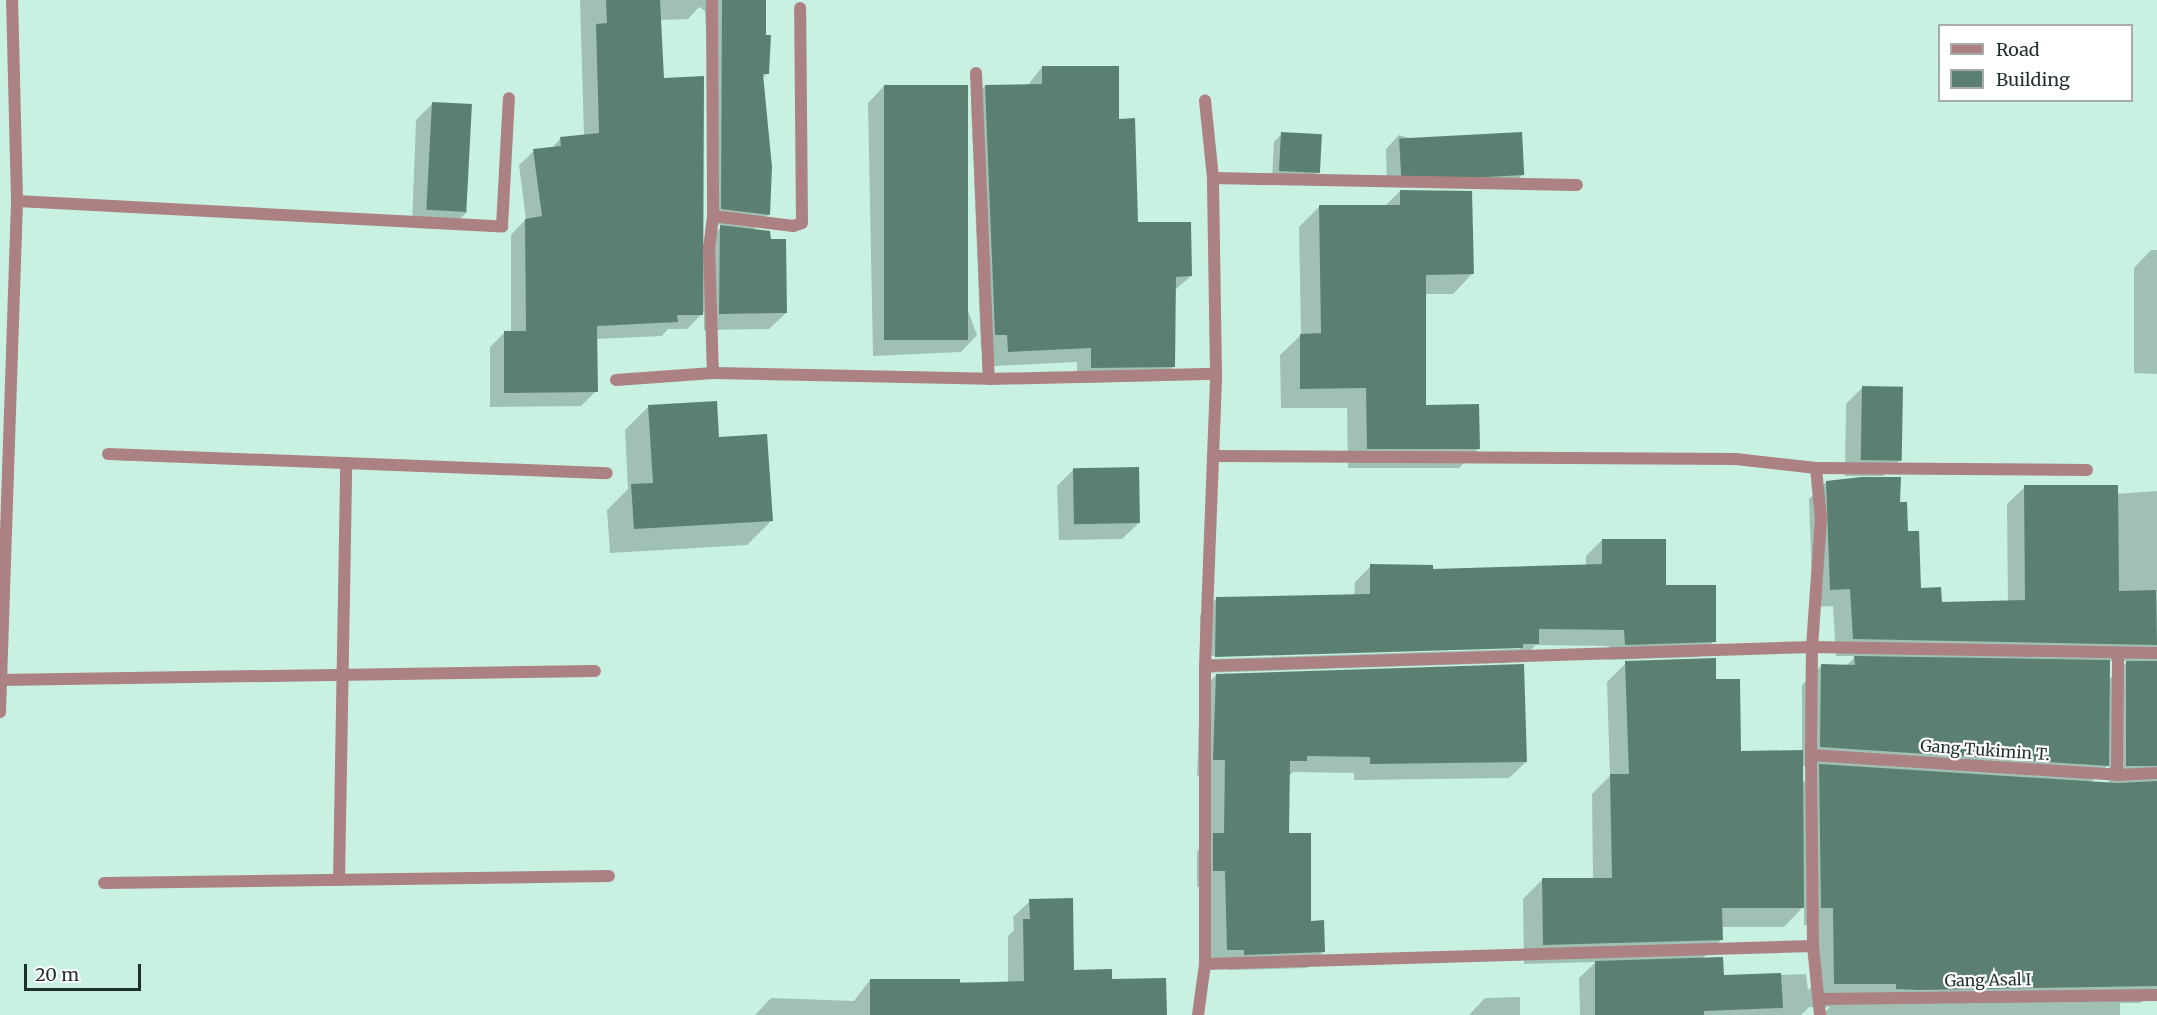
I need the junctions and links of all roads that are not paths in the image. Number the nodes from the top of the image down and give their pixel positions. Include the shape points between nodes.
1 (12, 0) edge
2 (712, 0) edge
3 (800, 8) dead end
4 (975, 73) dead end
5 (508, 98) dead end
6 (1205, 100) dead end
7 (1213, 178) junction
8 (1577, 184) dead end
9 (17, 201) junction
10 (713, 216) junction
11 (713, 373) junction
12 (1216, 374) junction
13 (989, 379) junction
14 (616, 380) dead end
15 (108, 454) dead end
16 (1213, 456) junction
17 (346, 463) junction
18 (1816, 468) junction
19 (2087, 470) dead end
20 (607, 473) dead end
21 (1, 597) edge
22 (1812, 647) junction
23 (2157, 653) edge
24 (2118, 655) junction
25 (1205, 666) junction
26 (595, 671) dead end
27 (340, 675) junction
28 (0, 680) edge
29 (0, 712) edge
30 (1811, 755) junction
31 (2157, 773) edge
32 (2117, 775) junction
33 (609, 876) dead end
34 (339, 880) junction
35 (104, 883) dead end
36 (1813, 946) junction
37 (1205, 964) junction
38 (2157, 995) edge
39 (1820, 999) junction
40 (1198, 1015) edge
41 (1820, 1015) edge

1 - 9 street
2 - 10 street
3 - 10 street via 802,223 794,226
4 - 13 street
5 - 9 street via 502,226
6 - 7 street
7 - 8 street
7 - 12 street
9 - 21 street
10 - 11 street via 709,247
11 - 13 street
11 - 14 street
12 - 13 street
12 - 16 street
15 - 17 street
16 - 18 street via 1736,459
16 - 25 street
17 - 20 street
17 - 27 street
18 - 19 street
18 - 22 street via 1821,519
21 - 28 street
22 - 24 street
22 - 25 street
22 - 30 street
23 - 24 street
24 - 32 street
25 - 37 street
26 - 27 street
27 - 28 street
27 - 34 street
28 - 29 street
30 - 32 street, Gang Tukimin T.
30 - 36 street
31 - 32 street, Gang Tukimin T.
33 - 34 street
34 - 35 street
36 - 37 street
36 - 39 street
37 - 40 street
38 - 39 street, Gang Asal I
39 - 41 street

